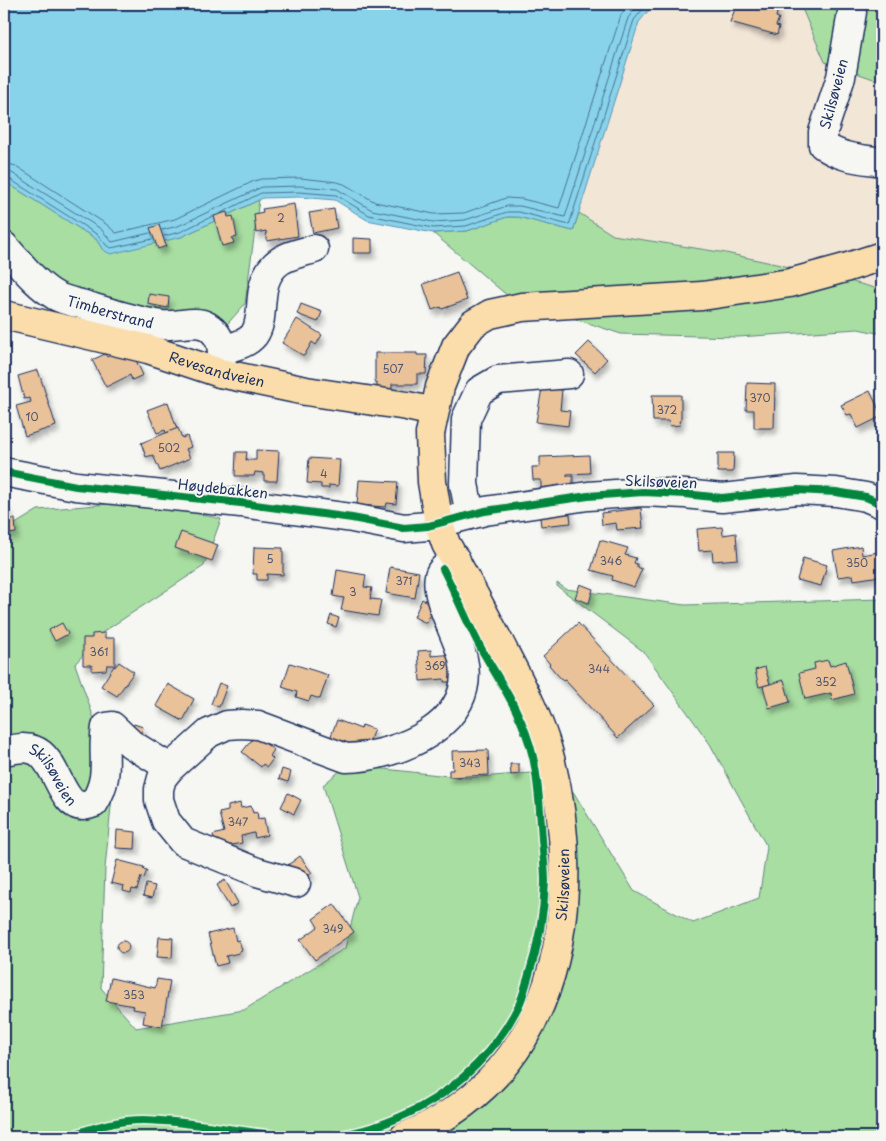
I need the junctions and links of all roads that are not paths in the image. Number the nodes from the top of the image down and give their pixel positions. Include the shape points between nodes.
1 (852, 12) dead end
2 (882, 162) edge
3 (4, 246) edge
4 (314, 249) dead end
5 (882, 256) edge
6 (4, 315) edge
7 (221, 362) junction
8 (569, 374) dead end
9 (434, 412) junction
10 (4, 472) edge
11 (882, 504) edge
12 (470, 515) junction
13 (439, 524) junction
14 (456, 560) junction
15 (4, 751) edge
16 (164, 779) junction
17 (296, 883) dead end
18 (404, 1137) edge

1 - 2 street, Skilsøveien via 841,77 822,132 823,144 850,157
3 - 7 street, Timberstrand via 57,297 156,324 206,325 221,341
4 - 7 street via 288,257 275,266 263,284 254,335
5 - 9 main road, Skilsøveien via 790,283 702,296 522,307 490,314 473,324 456,346
6 - 7 main road, Revesandveien via 148,349
7 - 9 main road, Revesandveien via 306,391
8 - 12 street via 498,380 480,391 466,419 464,484
9 - 13 main road, Skilsøveien via 430,434 432,482
10 - 13 street, Høydebakken via 76,486 241,503 404,528
11 - 12 street, Skilsøveien via 866,497 836,492 797,490 722,498 643,492 588,496
12 - 13 street, Skilsøveien
13 - 14 main road, Skilsøveien
14 - 16 street via 439,575 444,606 463,659 466,681 450,717 408,745 362,758 346,758 258,725 227,725 209,732
14 - 18 main road, Skilsøveien via 530,701 546,745 562,821 565,865 562,922 557,955 544,996 521,1041 500,1070 479,1092 448,1116
15 - 16 street, Skilsøveien via 20,747 42,754 67,797 74,804 83,806 94,803 102,790 106,768 104,738 106,727 112,726
16 - 17 street via 159,800 166,821 183,842 257,872

